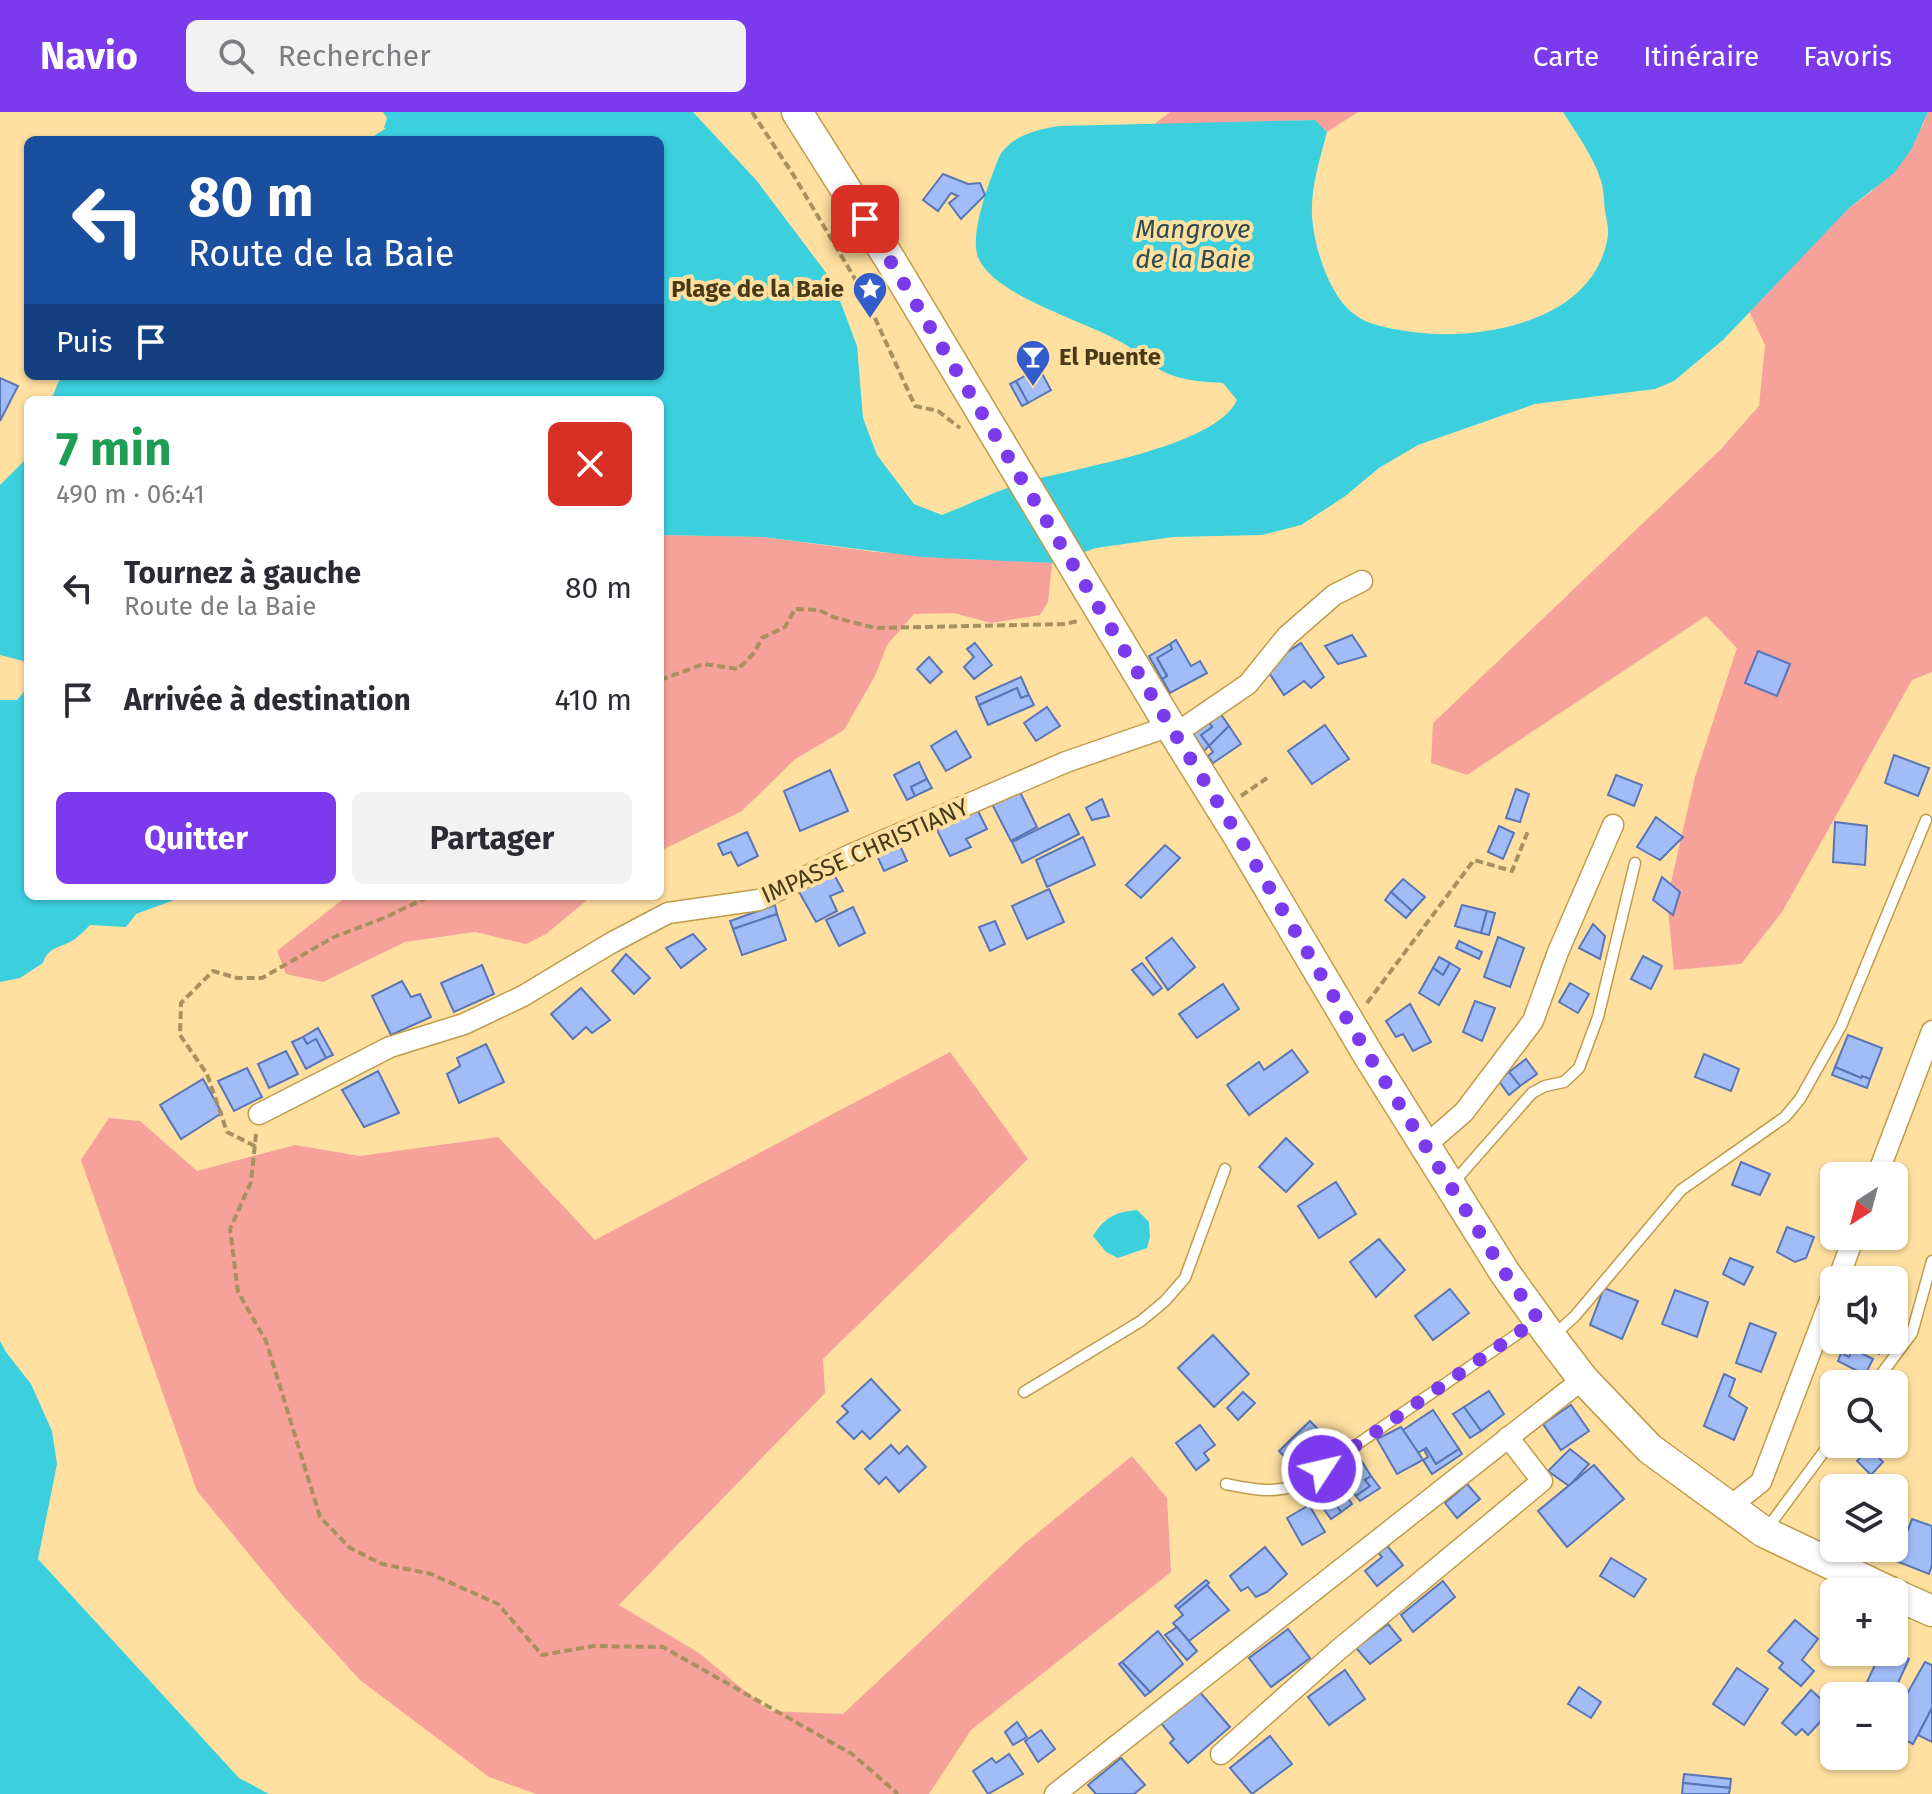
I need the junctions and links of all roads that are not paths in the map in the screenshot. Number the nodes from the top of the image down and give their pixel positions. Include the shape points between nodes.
1 (797, 112) edge
2 (1362, 581) dead end
3 (1172, 730) junction
4 (1926, 820) dead end
5 (1613, 825) dead end
6 (1635, 863) dead end
7 (1932, 1031) edge
8 (259, 1114) road end
9 (1425, 1146) junction
10 (1882, 1162) edge
11 (1225, 1169) dead end
12 (1450, 1187) junction
13 (1932, 1261) edge
14 (1820, 1327) edge
15 (1545, 1328) junction
16 (1884, 1370) edge
17 (1583, 1379) junction
18 (1024, 1392) dead end
19 (1508, 1437) junction
20 (1820, 1457) edge
21 (1226, 1484) dead end
22 (1728, 1508) junction
23 (1764, 1532) junction
24 (1861, 1578) edge
25 (1908, 1600) edge
26 (1932, 1611) edge
27 (1221, 1754) dead end
28 (1055, 1794) edge

1 - 3 main road
2 - 3 street, IMPASSE CHRISTIANY via 1320,606 1281,642 1248,684
3 - 8 street, IMPASSE CHRISTIANY via 1066,762 759,900 668,913 523,996 464,1024 390,1047
3 - 9 main road
4 - 15 lane via 1841,1026 1800,1099 1785,1117 1681,1190 1575,1316
5 - 9 street via 1533,1021 1464,1112
6 - 12 lane via 1598,1017 1579,1068 1564,1082 1532,1093
7 - 10 street
9 - 12 main road
11 - 18 lane via 1185,1278 1165,1301
12 - 15 main road
13 - 16 lane via 1912,1333
14 - 22 street via 1761,1482
15 - 17 main road
15 - 21 lane via 1298,1485 1267,1492
17 - 19 street
17 - 22 main road via 1650,1449
19 - 27 street via 1542,1481
19 - 28 street
20 - 23 lane
22 - 23 main road
23 - 24 main road
25 - 26 main road

